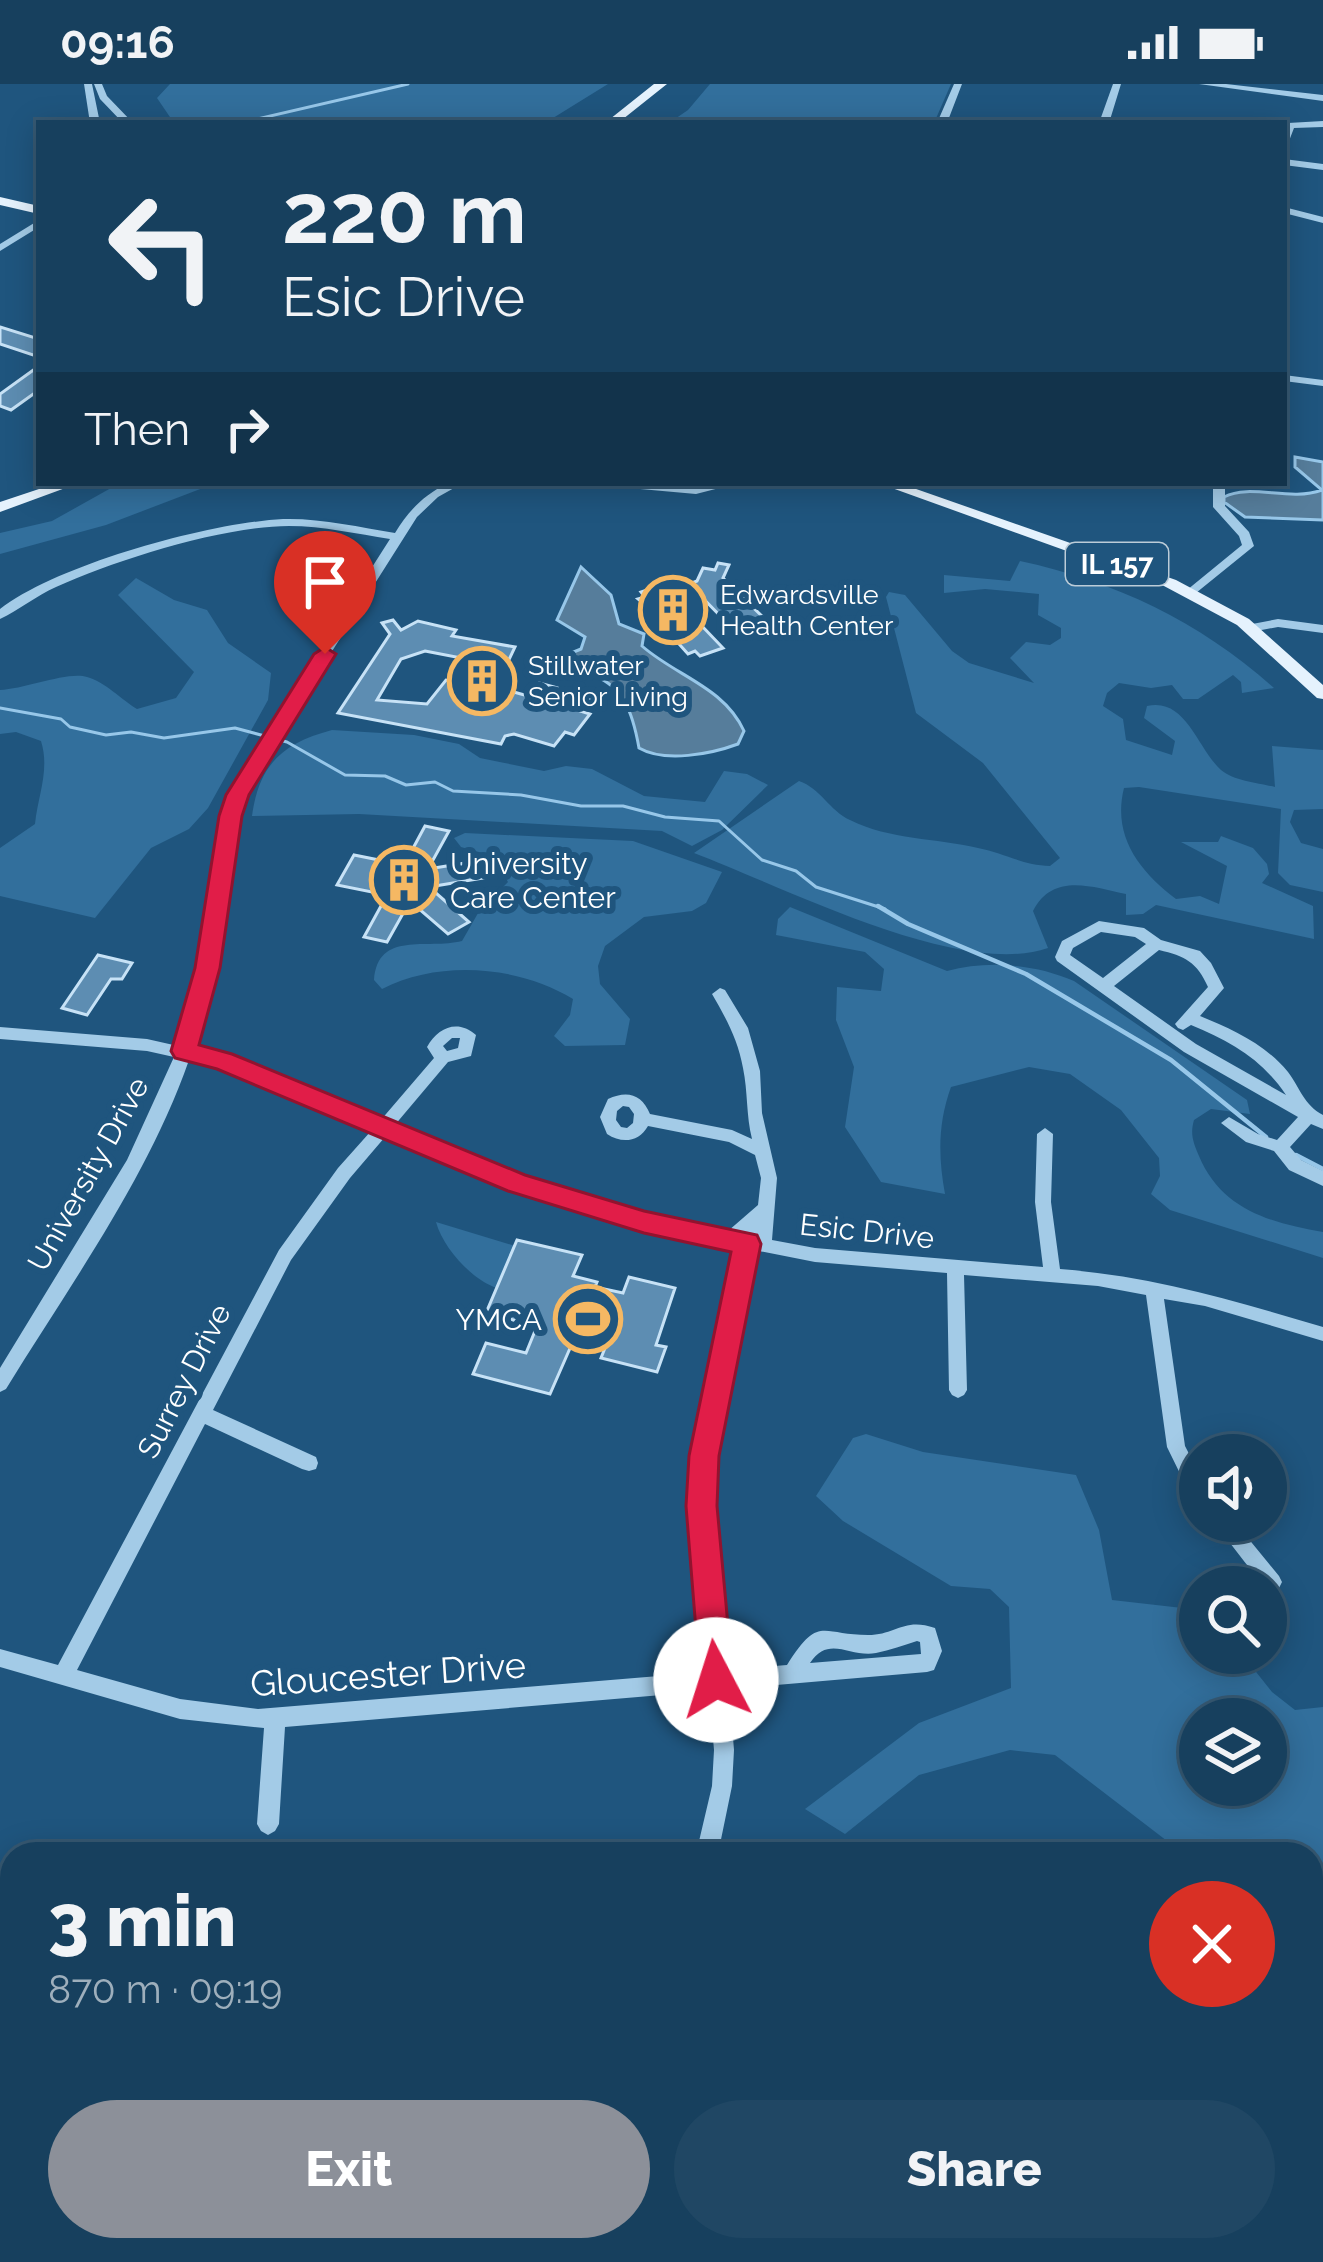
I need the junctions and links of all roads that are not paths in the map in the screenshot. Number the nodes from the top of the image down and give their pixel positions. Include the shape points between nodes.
1 (88, 84) edge
2 (98, 84) edge
3 (661, 84) edge
4 (958, 84) edge
5 (1117, 84) edge
6 (1203, 84) edge
7 (1323, 98) edge
8 (125, 118) edge
9 (94, 120) edge
10 (614, 120) edge
11 (943, 120) edge
12 (1105, 120) edge
13 (1323, 124) edge
14 (1287, 135) edge
15 (1287, 162) edge
16 (1323, 167) edge
17 (0, 201) edge
18 (36, 209) edge
19 (1287, 211) edge
20 (1323, 220) edge
21 (36, 225) edge
22 (36, 235) edge
23 (0, 253) edge
24 (1287, 377) edge
25 (1323, 383) edge
26 (63, 486) edge
27 (452, 486) edge
28 (651, 486) edge
29 (717, 486) edge
30 (893, 486) edge
31 (1219, 486) edge
32 (0, 507) edge
33 (398, 537) junction
34 (1191, 593) junction
35 (0, 615) edge
36 (1251, 628) junction
37 (1323, 628) edge
38 (1323, 694) edge
39 (1156, 944) junction
40 (1103, 986) junction
41 (720, 994) dead end
42 (1188, 1017) junction
43 (0, 1033) edge
44 (1174, 1036) junction
45 (184, 1051) junction
46 (443, 1058) dead end
47 (754, 1114) junction
48 (1312, 1117) edge
49 (645, 1119) dead end
50 (1229, 1123) dead end
51 (382, 1128) junction
52 (719, 1132) junction
53 (1046, 1134) dead end
54 (1280, 1147) junction
55 (760, 1150) junction
56 (1323, 1179) edge
57 (763, 1210) junction
58 (747, 1243) junction
59 (955, 1268) junction
60 (1052, 1274) junction
61 (1154, 1288) junction
62 (1323, 1334) edge
63 (0, 1384) edge
64 (958, 1390) dead end
65 (201, 1413) junction
66 (1179, 1453) edge
67 (309, 1463) dead end
68 (1239, 1542) edge
69 (1259, 1566) edge
70 (0, 1658) edge
71 (794, 1671) junction
72 (63, 1676) junction
73 (716, 1680) junction
74 (275, 1717) junction
75 (268, 1825) dead end
76 (709, 1842) edge

1 - 9 street
2 - 8 street
3 - 10 main road
4 - 11 street
5 - 12 street
6 - 7 street
13 - 14 street via 1292,125
15 - 16 street
17 - 18 main road
19 - 20 street
21 - 23 street
22 - 23 street
24 - 25 street
26 - 32 main road
27 - 33 street, University Drive via 422,504
28 - 29 street
30 - 34 main road, IL 157
31 - 34 street via 1220,507 1248,546
33 - 35 street via 314,524 253,526 74,573
33 - 45 street, University Drive via 238,795 208,968
34 - 36 main road, IL 157
36 - 37 street
36 - 38 main road, IL 157
39 - 40 street
39 - 40 street via 1139,932 1099,926 1066,945 1062,957
39 - 42 street via 1206,963 1216,988
40 - 44 street
41 - 47 street via 748,1050
42 - 44 street
42 - 48 street via 1274,1064
43 - 45 street, Esic Drive
44 - 48 street
45 - 51 street, Esic Drive
45 - 63 street, University Drive via 135,1156
46 - 51 street, Surrey Drive
47 - 52 street
47 - 55 street
48 - 54 street
49 - 52 street
50 - 54 street
51 - 58 street, Esic Drive via 580,1204
51 - 65 street, Surrey Drive via 285,1255
52 - 55 street
53 - 60 street
54 - 56 street
55 - 57 street via 769,1178
57 - 58 street
57 - 58 street
58 - 59 street, Esic Drive
58 - 73 street via 704,1456
59 - 60 street, Esic Drive
59 - 64 street
60 - 61 street, Esic Drive
61 - 62 street, Esic Drive
61 - 66 street
65 - 67 street
65 - 72 street, Surrey Drive
68 - 69 street
70 - 72 street, Gloucester Drive
71 - 71 street, Gloucester Drive via 927,1664 932,1651 928,1635 917,1632 871,1645 826,1638
71 - 73 street, Gloucester Drive
72 - 74 street, Gloucester Drive via 180,1709
73 - 74 street, Gloucester Drive
73 - 76 street via 724,1750
74 - 75 street

